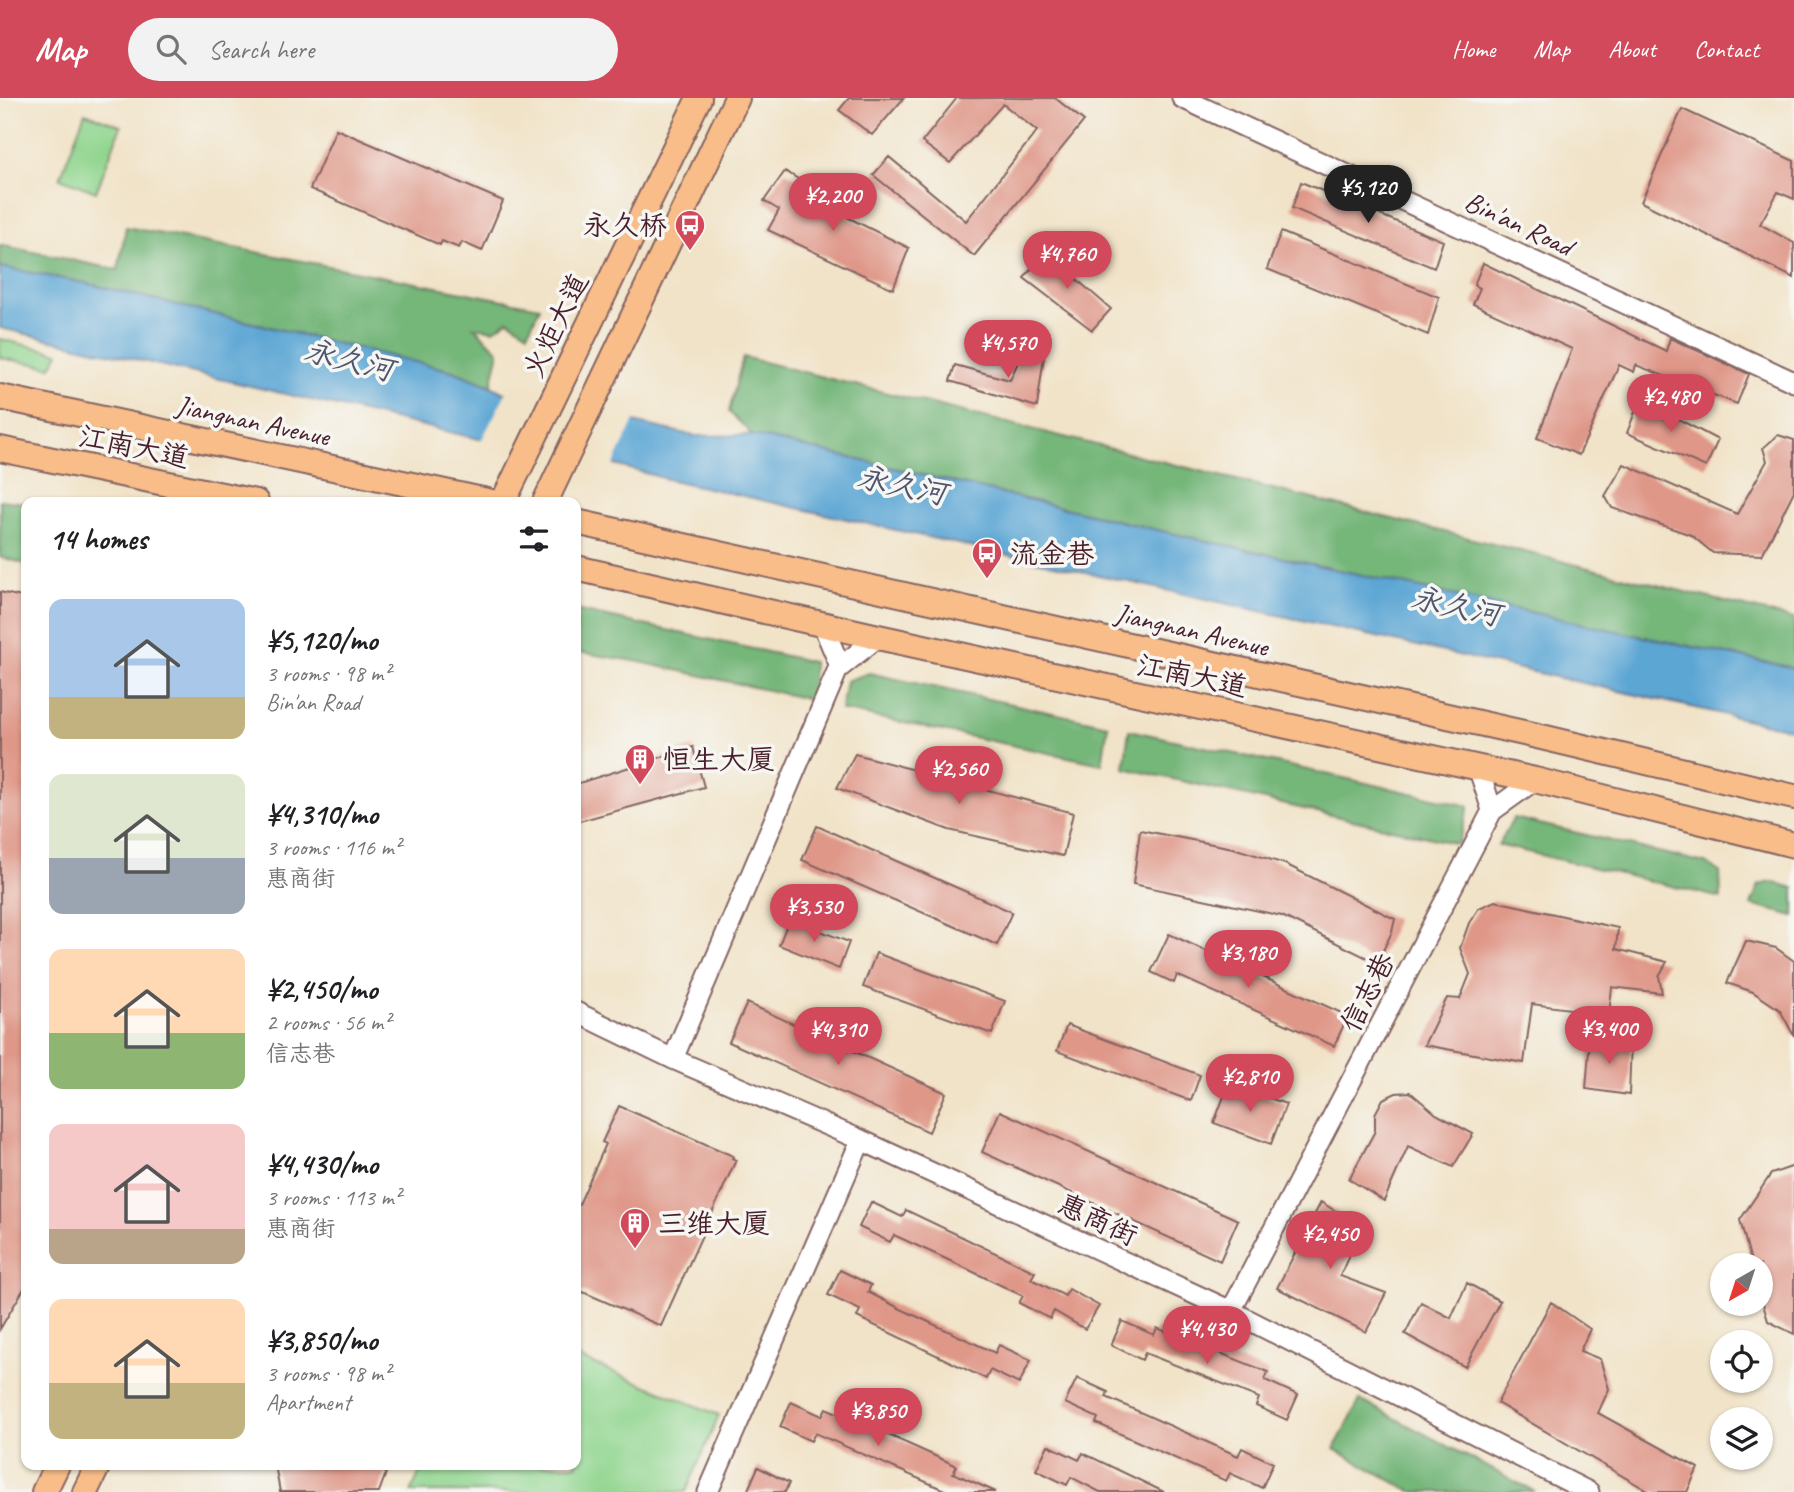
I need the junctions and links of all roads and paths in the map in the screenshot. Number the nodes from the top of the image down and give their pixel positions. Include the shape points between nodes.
1 (699, 98) edge
2 (737, 98) edge
3 (1182, 98) edge
4 (1794, 382) edge
5 (0, 397) edge
6 (0, 449) edge
7 (232, 497) edge
8 (469, 497) edge
9 (505, 497) edge
10 (547, 497) edge
11 (581, 523) edge
12 (581, 569) edge
13 (822, 623) junction
14 (878, 638) junction
15 (840, 666) junction
16 (1478, 767) junction
17 (1535, 780) junction
18 (1794, 797) edge
19 (1492, 810) junction
20 (1794, 845) edge
21 (581, 1014) edge
22 (673, 1059) junction
23 (861, 1140) junction
24 (1231, 1311) junction
25 (55, 1470) edge
26 (96, 1470) edge
27 (44, 1492) edge
28 (85, 1492) edge
29 (708, 1492) edge
30 (1589, 1492) edge

1 - 9 main road, 火炬大道
2 - 10 main road
3 - 4 street, Bin'an Road
5 - 8 main road, Jiangnan Avenue
6 - 7 main road, 江南大道
11 - 18 main road, Jiangnan Avenue
12 - 13 main road, 江南大道
13 - 14 main road, 江南大道
13 - 15 street
14 - 15 street
14 - 16 main road, 江南大道
15 - 22 street
16 - 17 main road, 江南大道
16 - 19 street
17 - 19 street, 信志巷
17 - 20 main road, 江南大道
19 - 24 street, 信志巷
21 - 22 street, 惠商街
22 - 23 street, 惠商街
23 - 24 street, 惠商街
23 - 29 street
24 - 30 street, 惠商街
25 - 27 main road
26 - 28 main road

